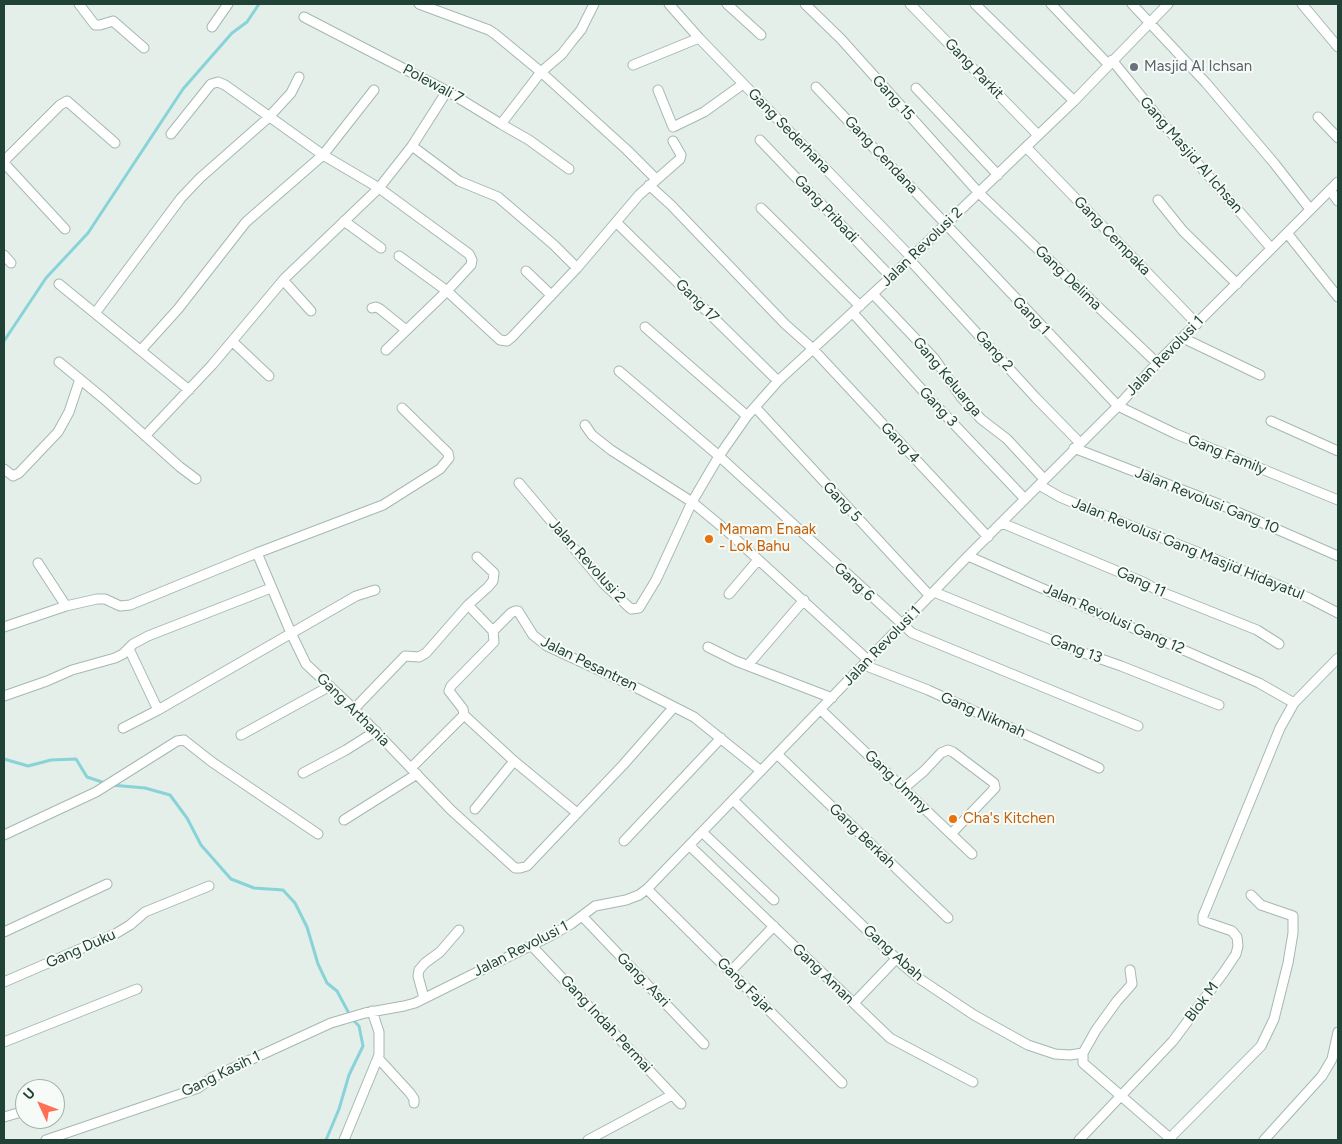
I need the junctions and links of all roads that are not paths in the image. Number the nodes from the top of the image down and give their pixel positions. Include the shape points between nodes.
1 (79, 4) edge
2 (228, 4) edge
3 (419, 4) edge
4 (592, 4) edge
5 (669, 4) edge
6 (727, 4) edge
7 (910, 4) edge
8 (975, 4) edge
9 (1051, 4) edge
10 (1132, 4) edge
11 (1168, 4) edge
12 (1302, 4) edge
13 (809, 5) edge
14 (304, 17) dead end
15 (1150, 22) junction
16 (212, 27) dead end
17 (761, 35) dead end
18 (699, 38) junction
19 (1338, 47) edge
20 (144, 48) dead end
21 (1110, 62) junction
22 (633, 65) dead end
23 (541, 72) junction
24 (299, 77) dead end
25 (743, 84) junction
26 (816, 87) dead end
27 (916, 88) dead end
28 (374, 90) dead end
29 (447, 90) junction
30 (658, 90) dead end
31 (1074, 101) junction
32 (1318, 117) dead end
33 (268, 118) junction
34 (501, 124) junction
35 (171, 134) dead end
36 (1038, 135) junction
37 (1338, 138) edge
38 (760, 140) dead end
39 (673, 141) dead end
40 (115, 143) dead end
41 (412, 146) junction
42 (1026, 148) junction
43 (322, 156) junction
44 (4, 162) edge
45 (569, 169) dead end
46 (998, 174) junction
47 (653, 182) junction
48 (1338, 182) edge
49 (379, 188) junction
50 (1330, 190) junction
51 (979, 193) junction
52 (1158, 200) dead end
53 (1338, 201) edge
54 (761, 208) dead end
55 (1310, 209) junction
56 (344, 221) junction
57 (616, 222) junction
58 (945, 224) junction
59 (65, 229) dead end
60 (1287, 233) junction
61 (381, 248) dead end
62 (1271, 248) junction
63 (4, 255) edge
64 (399, 256) dead end
65 (910, 258) junction
66 (11, 263) dead end
67 (577, 268) junction
68 (526, 271) dead end
69 (891, 277) junction
70 (283, 280) junction
71 (59, 284) dead end
72 (1237, 284) junction
73 (447, 291) junction
74 (873, 294) junction
75 (551, 295) junction
76 (1338, 297) edge
77 (372, 308) dead end
78 (856, 309) junction
79 (311, 311) dead end
80 (96, 312) junction
81 (1197, 324) junction
82 (645, 328) dead end
83 (406, 330) junction
84 (1183, 338) junction
85 (232, 341) junction
86 (812, 348) junction
87 (141, 350) junction
88 (386, 350) dead end
89 (59, 362) dead end
90 (1157, 363) junction
91 (619, 371) dead end
92 (1260, 375) dead end
93 (269, 376) dead end
94 (80, 379) junction
95 (778, 381) junction
96 (188, 390) junction
97 (1118, 406) junction
98 (755, 407) junction
99 (402, 408) dead end
100 (747, 416) junction
101 (1271, 421) dead end
102 (585, 425) dead end
103 (145, 436) junction
104 (1077, 446) junction
105 (1338, 451) edge
106 (719, 456) junction
107 (4, 469) edge
108 (196, 479) dead end
109 (1042, 482) junction
110 (519, 483) dead end
111 (1026, 499) junction
112 (1338, 500) edge
113 (692, 502) junction
114 (1002, 523) junction
115 (988, 537) junction
116 (257, 553) junction
117 (968, 556) junction
118 (1338, 556) edge
119 (477, 557) dead end
120 (758, 560) junction
121 (38, 563) dead end
122 (271, 588) junction
123 (375, 590) dead end
124 (729, 594) dead end
125 (932, 594) junction
126 (804, 600) junction
127 (468, 605) junction
128 (66, 606) junction
129 (1338, 612) edge
130 (902, 626) junction
131 (4, 627) edge
132 (493, 631) junction
133 (291, 633) junction
134 (1279, 644) dead end
135 (708, 647) dead end
136 (129, 649) junction
137 (1338, 658) edge
138 (866, 663) junction
139 (748, 665) junction
140 (330, 686) junction
141 (4, 696) edge
142 (832, 698) junction
143 (1294, 703) junction
144 (1219, 705) dead end
145 (674, 707) junction
146 (354, 709) junction
147 (158, 710) junction
148 (821, 710) junction
149 (464, 715) junction
150 (1138, 726) dead end
151 (124, 728) dead end
152 (376, 731) junction
153 (241, 735) dead end
154 (721, 738) junction
155 (777, 754) junction
156 (514, 761) junction
157 (1099, 768) dead end
158 (414, 771) junction
159 (761, 771) junction
160 (303, 773) dead end
161 (904, 788) junction
162 (733, 800) junction
163 (475, 809) dead end
164 (577, 813) junction
165 (344, 820) dead end
166 (702, 832) junction
167 (318, 834) dead end
168 (951, 834) junction
169 (4, 835) edge
170 (624, 841) dead end
171 (690, 846) junction
172 (972, 854) dead end
173 (107, 884) dead end
174 (209, 886) dead end
175 (647, 889) junction
176 (1251, 895) dead end
177 (774, 900) dead end
178 (582, 916) junction
179 (948, 918) dead end
180 (774, 926) junction
181 (459, 930) dead end
182 (4, 932) edge
183 (531, 944) junction
184 (896, 959) junction
185 (1130, 970) dead end
186 (731, 971) junction
187 (4, 982) edge
188 (137, 989) dead end
189 (424, 998) junction
190 (854, 1004) junction
191 (368, 1012) junction
192 (1338, 1032) edge
193 (4, 1042) edge
194 (704, 1044) dead end
195 (378, 1058) junction
196 (1083, 1058) junction
197 (973, 1082) dead end
198 (842, 1083) dead end
199 (672, 1095) junction
200 (1122, 1096) junction
201 (414, 1103) dead end
202 (681, 1104) dead end
203 (46, 1140) edge
204 (344, 1140) edge
205 (588, 1140) edge
206 (1079, 1140) edge
207 (1170, 1140) edge
208 (1264, 1140) edge

1 - 20 street via 95,25 113,21
2 - 16 street
3 - 23 street, Gang 4 via 489,30
4 - 23 street via 572,42
5 - 18 street, Gang Sederhana
6 - 17 street
7 - 36 street, Gang Parkit
8 - 31 street
9 - 21 street, Gang Masjid Al Ichsan
10 - 15 street
11 - 15 street, Jalan Revolusi 2
12 - 19 street
13 - 51 street, Gang 15
14 - 29 street, Polewali 7
15 - 21 street, Jalan Revolusi 2
15 - 55 street via 1274,163
18 - 22 street
18 - 25 street, Gang Sederhana
21 - 31 street, Jalan Revolusi 2
21 - 62 street, Gang Masjid Al Ichsan
23 - 34 street
23 - 47 street, Gang 4 via 627,150
24 - 33 street via 291,94
25 - 30 street via 704,112 673,127
25 - 65 street, Gang Sederhana
26 - 58 street, Gang Cendana
27 - 46 street
28 - 43 street
29 - 34 street, Polewali 7
29 - 41 street
31 - 36 street, Jalan Revolusi 2
32 - 37 street
33 - 35 street via 218,82 211,84
33 - 43 street
33 - 80 street via 181,198
34 - 45 street, Polewali 7
36 - 42 street, Jalan Revolusi 2
38 - 69 street, Gang Pribadi
39 - 47 street via 680,159
40 - 44 street via 67,101
41 - 49 street
41 - 67 street via 459,181 498,197
42 - 46 street, Jalan Revolusi 2
42 - 81 street, Gang Cempaka
43 - 49 street
43 - 87 street via 246,222 178,309
44 - 59 street
46 - 51 street, Jalan Revolusi 2
47 - 57 street
47 - 86 street, Gang 4
48 - 50 street, Jalan Revolusi 1
49 - 56 street
49 - 73 street via 471,258 470,265
50 - 53 street
50 - 55 street, Jalan Revolusi 1
51 - 58 street, Jalan Revolusi 2
51 - 90 street, Gang Delima
52 - 72 street via 1183,231
54 - 78 street, Gang 3
55 - 60 street, Jalan Revolusi 1
56 - 61 street
56 - 70 street
57 - 67 street
57 - 95 street, Gang 17
58 - 65 street, Jalan Revolusi 2
58 - 97 street, Gang 1
60 - 62 street, Jalan Revolusi 1
60 - 76 street
62 - 72 street, Jalan Revolusi 1
63 - 66 street
64 - 73 street
65 - 69 street, Jalan Revolusi 2
65 - 104 street, Gang 2
67 - 75 street
68 - 75 street
69 - 74 street, Jalan Revolusi 2
70 - 79 street
70 - 85 street
71 - 80 street
72 - 81 street, Jalan Revolusi 1
73 - 75 street via 500,340 507,341
73 - 83 street
74 - 78 street, Jalan Revolusi 2
74 - 109 street, Gang Keluarga via 934,358 961,397 981,419 1007,439
77 - 83 street via 380,309
78 - 86 street, Jalan Revolusi 2
78 - 111 street, Gang 3 via 932,401
80 - 87 street
81 - 84 street, Jalan Revolusi 1
82 - 100 street
83 - 88 street
84 - 90 street, Jalan Revolusi 1
84 - 92 street
85 - 93 street
85 - 96 street
86 - 95 street, Jalan Revolusi 2
86 - 115 street, Gang 4
87 - 96 street
89 - 94 street
90 - 97 street, Jalan Revolusi 1
91 - 106 street, Gang 6
94 - 103 street
94 - 107 street via 58,432 19,473 13,476
95 - 98 street, Jalan Revolusi 2
96 - 103 street
97 - 104 street, Jalan Revolusi 1
97 - 112 street, Gang Family via 1176,434
98 - 100 street, Jalan Revolusi 2
98 - 125 street, Gang 5
99 - 116 street via 448,453 449,458 440,469 383,505
100 - 106 street, Jalan Revolusi 2
101 - 105 street
102 - 113 street via 611,450
103 - 108 street
104 - 109 street, Jalan Revolusi 1
104 - 118 street, Jalan Revolusi Gang 10
106 - 113 street, Jalan Revolusi 2
106 - 130 street, Gang 6
109 - 111 street, Jalan Revolusi 1
109 - 129 street, Jalan Revolusi Gang Masjid Hidayatul via 1060,497
110 - 113 street, Jalan Revolusi 2 via 604,584 635,610 656,580
111 - 114 street, Jalan Revolusi 1
113 - 120 street
114 - 115 street, Jalan Revolusi 1
114 - 134 street, Gang 11 via 1257,630
115 - 117 street, Jalan Revolusi 1
116 - 122 street, Gang Arthania
116 - 128 street via 130,605 120,606 97,599
117 - 125 street, Jalan Revolusi 1
117 - 143 street, Jalan Revolusi Gang 12 via 1259,683
119 - 127 street via 494,573 494,577
120 - 124 street
120 - 126 street
121 - 128 street
122 - 133 street, Gang Arthania
122 - 136 street via 148,636
123 - 133 street via 356,596
125 - 130 street, Jalan Revolusi 1
125 - 144 street, Gang 13
126 - 138 street
126 - 139 street
127 - 132 street
127 - 146 street via 426,653 405,656
128 - 131 street
130 - 138 street, Jalan Revolusi 1
130 - 150 street via 928,641
132 - 145 street, Jalan Pesantren via 511,613 518,611 533,635 546,646
132 - 149 street via 494,642 449,690
133 - 140 street, Gang Arthania via 306,664
133 - 147 street
135 - 139 street
136 - 141 street via 106,662 72,670
136 - 147 street
137 - 143 street
138 - 142 street, Jalan Revolusi 1
138 - 157 street, Gang Nikmah
139 - 142 street
140 - 146 street, Gang Arthania
140 - 153 street
142 - 148 street, Jalan Revolusi 1
143 - 200 street, Blok M via 1280,728 1203,916 1203,921 1232,931 1237,936 1236,954 1173,1041
145 - 154 street via 694,717
145 - 164 street, Gang Arthania
146 - 152 street, Gang Arthania
147 - 151 street
148 - 155 street, Jalan Revolusi 1
148 - 161 street, Gang Ummy
149 - 156 street
149 - 158 street
152 - 158 street, Gang Arthania
152 - 160 street
154 - 159 street
154 - 170 street
155 - 159 street, Jalan Revolusi 1
155 - 179 street, Gang Berkah
156 - 163 street
156 - 164 street
158 - 164 street, Gang Arthania via 515,868 526,866
158 - 165 street
159 - 162 street, Jalan Revolusi 1
161 - 168 street, Gang Ummy
161 - 168 street via 944,750 953,752 994,783 995,788
162 - 166 street, Jalan Revolusi 1
162 - 184 street, Gang Abah
166 - 171 street, Jalan Revolusi 1
166 - 177 street
167 - 169 street via 184,740 177,741 105,787
168 - 172 street, Gang Ummy
171 - 175 street, Jalan Revolusi 1
171 - 180 street, Gang Aman
173 - 182 street
174 - 187 street, Gang Duku via 145,912 115,934
175 - 178 street, Jalan Revolusi 1 via 626,900 595,906
175 - 186 street, Gang Fajar
176 - 207 street via 1261,905 1293,916 1288,963 1274,1019 1261,1046
178 - 183 street, Jalan Revolusi 1
178 - 194 street, Gang. Asri
180 - 186 street
180 - 190 street, Gang Aman
181 - 189 street via 418,970
183 - 189 street, Jalan Revolusi 1
183 - 199 street, Gang Indah Permai
184 - 190 street
184 - 196 street, Gang Abah via 936,991 1028,1045 1055,1054
185 - 196 street via 1132,984 1096,1030
186 - 198 street, Gang Fajar
188 - 193 street
189 - 191 street, Jalan Revolusi 1 via 404,1006
190 - 197 street, Gang Aman via 890,1038
191 - 195 street via 379,1032
191 - 203 street, Gang Kasih 1 via 331,1023 213,1077 198,1088
192 - 208 street via 1332,1059 1322,1076
195 - 201 street via 410,1093
195 - 204 street
196 - 200 street
199 - 202 street, Gang Indah Permai
199 - 205 street
200 - 206 street
200 - 207 street

